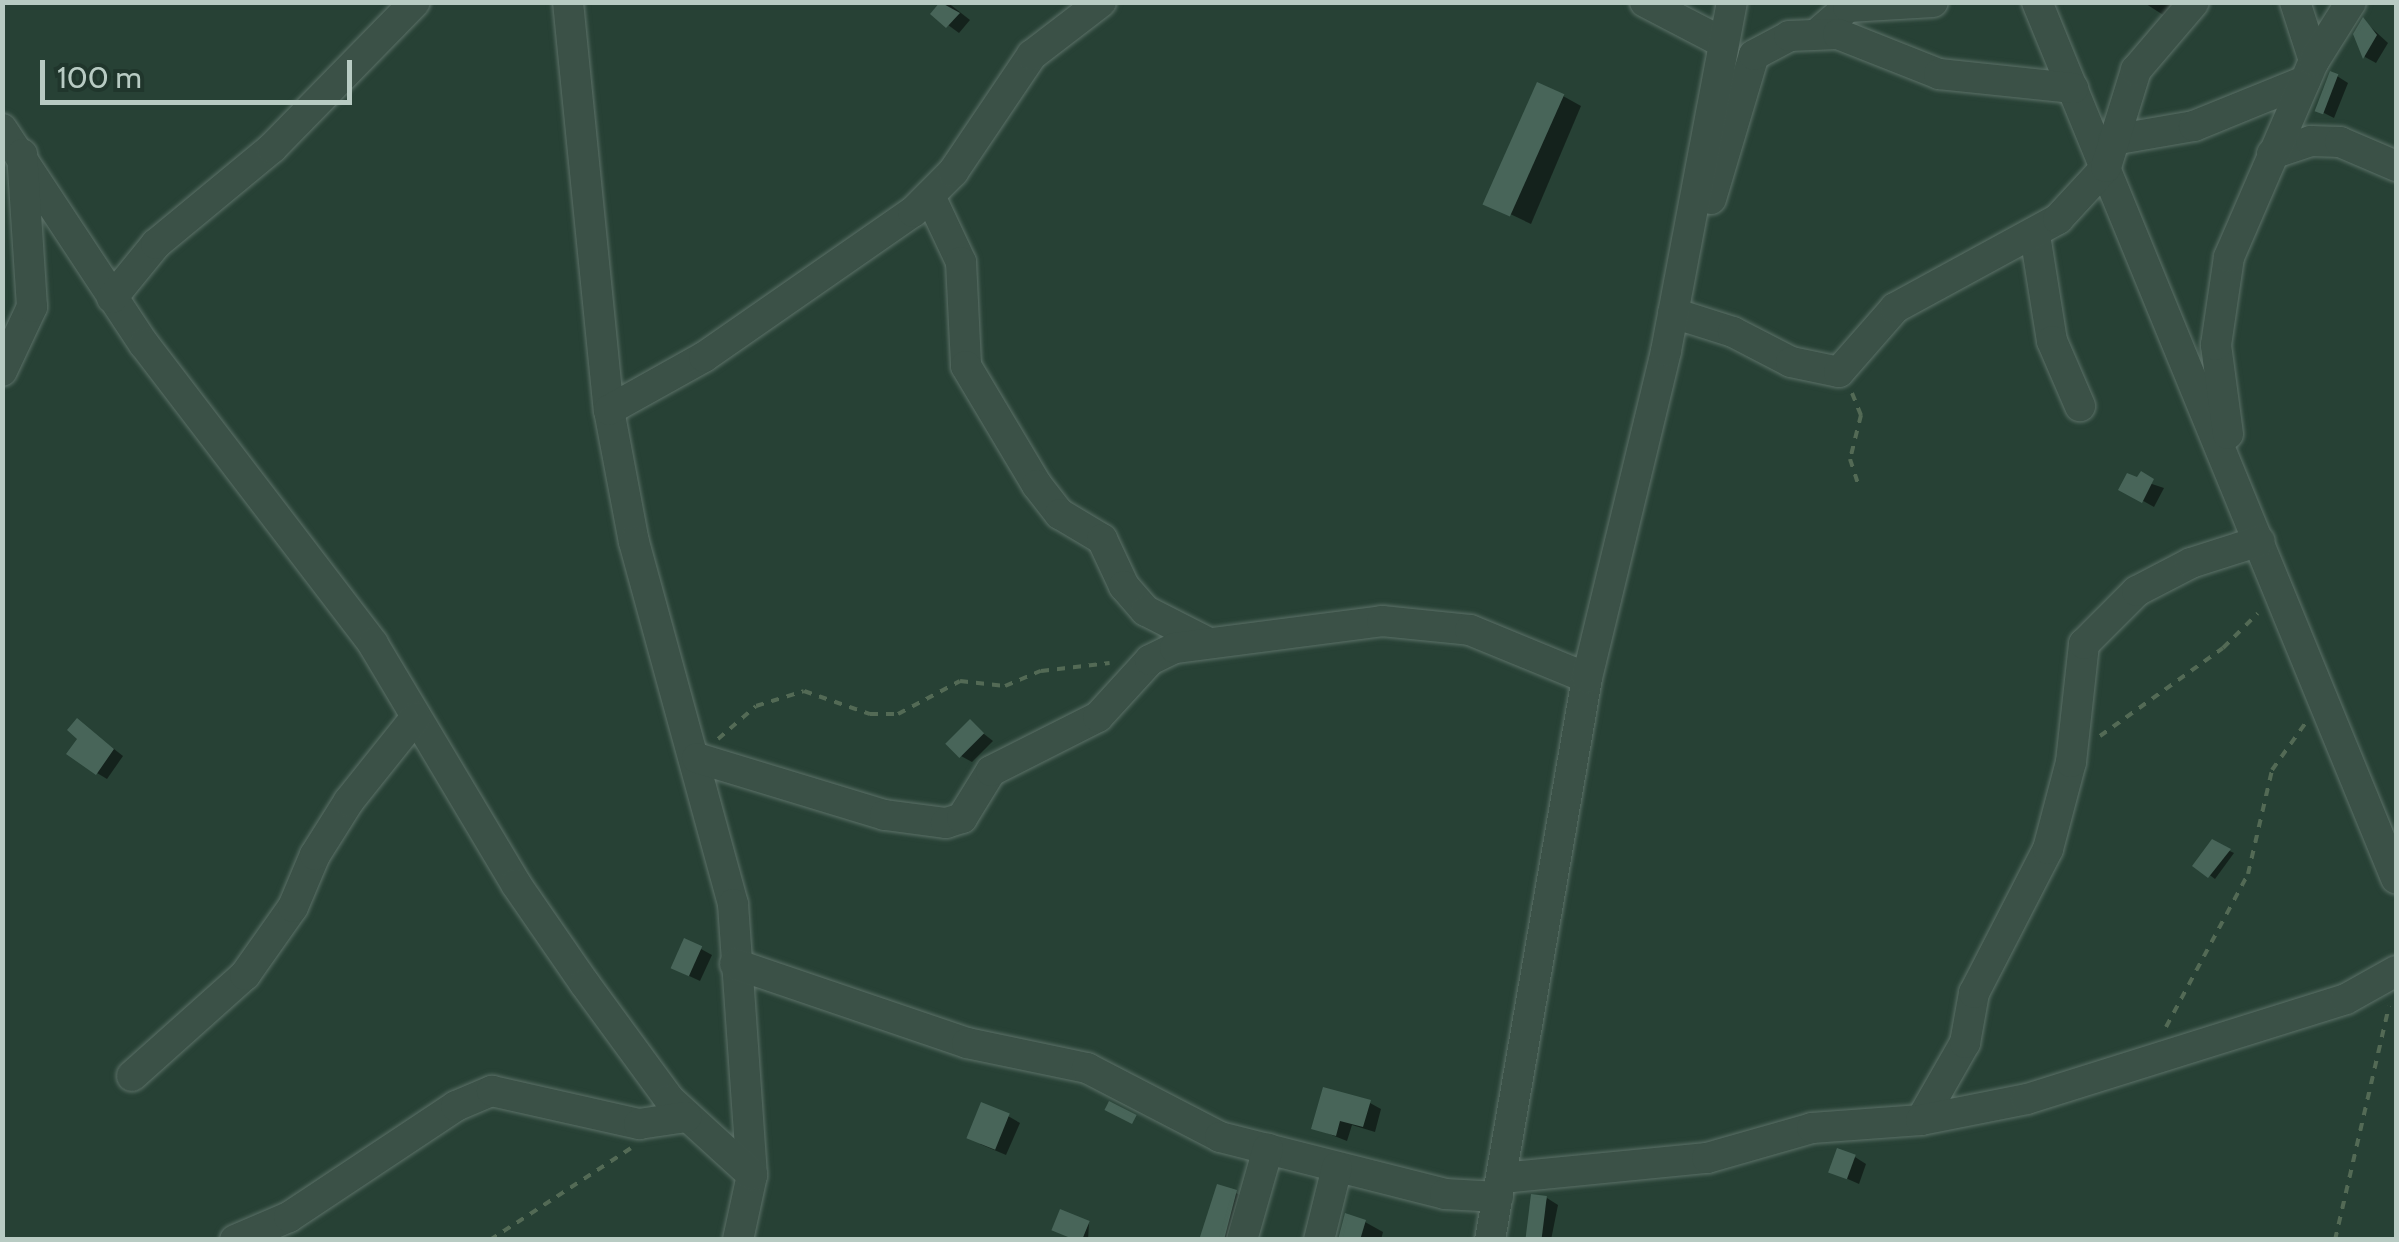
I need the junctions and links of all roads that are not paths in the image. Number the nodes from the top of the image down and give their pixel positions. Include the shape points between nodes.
1 (414, 2) edge
2 (568, 2) edge
3 (1101, 2) edge
4 (1645, 2) edge
5 (1732, 2) edge
6 (1933, 2) edge
7 (2037, 2) edge
8 (2194, 2) edge
9 (2295, 2) edge
10 (2351, 2) edge
11 (1819, 32) junction
12 (1722, 42) junction
13 (2310, 71) junction
14 (2073, 88) junction
15 (2, 129) edge
16 (22, 154) junction
17 (2110, 154) junction
18 (2272, 154) junction
19 (2396, 166) edge
20 (930, 196) junction
21 (2035, 235) junction
22 (1686, 256) junction
23 (112, 298) junction
24 (1673, 313) junction
25 (2, 371) edge
26 (2080, 406) dead end
27 (609, 410) junction
28 (2234, 478) junction
29 (2260, 542) junction
30 (1207, 642) junction
31 (1587, 678) junction
32 (416, 717) junction
33 (706, 761) junction
34 (2396, 878) edge
35 (735, 964) junction
36 (2396, 972) edge
37 (132, 1076) dead end
38 (686, 1117) junction
39 (1921, 1120) junction
40 (1268, 1150) junction
41 (1338, 1167) junction
42 (752, 1175) junction
43 (1500, 1187) junction
44 (235, 1240) edge
45 (738, 1240) edge
46 (1242, 1240) edge
47 (1318, 1240) edge
48 (1490, 1240) edge

1 - 23 street via 272,148 156,244
2 - 27 street
3 - 20 street via 1032,54
4 - 12 street
5 - 12 street
6 - 11 street via 1848,6
7 - 14 street
8 - 17 street via 2136,70
9 - 13 street
10 - 13 street
11 - 14 street via 1938,74
11 - 22 street via 1767,43 1754,55 1712,199
12 - 22 street
13 - 17 street via 2194,126
13 - 18 street
14 - 17 street
15 - 16 street
16 - 23 street
16 - 25 street via 32,307
17 - 21 street
17 - 28 street
18 - 19 street via 2311,141 2340,142
18 - 28 street via 2229,257 2220,302 2216,346
20 - 27 street via 803,292 668,380
20 - 30 street via 961,262 966,366 1050,505 1102,539 1124,586 1146,611
21 - 24 street via 1983,256 1894,308 1834,374
21 - 26 street via 2052,341
22 - 24 street
23 - 32 street via 374,644
24 - 31 street
27 - 33 street via 634,542
28 - 29 street
29 - 34 street
29 - 39 street via 2167,573 2094,628 2080,666 2071,762 2048,849 1974,992 1965,1042
30 - 31 street via 1382,622 1470,630
30 - 33 street via 1150,660 1098,717 991,771 962,818 946,823 885,815
31 - 43 street
32 - 37 street via 341,813 294,907 245,975
32 - 38 street via 516,884
33 - 35 street via 733,904
35 - 40 street via 967,1043 1087,1068 1220,1137
35 - 42 street
36 - 39 street via 2346,999 2026,1098
38 - 42 street
38 - 44 street via 639,1124 492,1092 456,1106 289,1217
39 - 43 street via 1812,1128 1707,1158
40 - 41 street
40 - 46 street
41 - 43 street via 1445,1194
41 - 47 street
42 - 45 street
43 - 48 street

